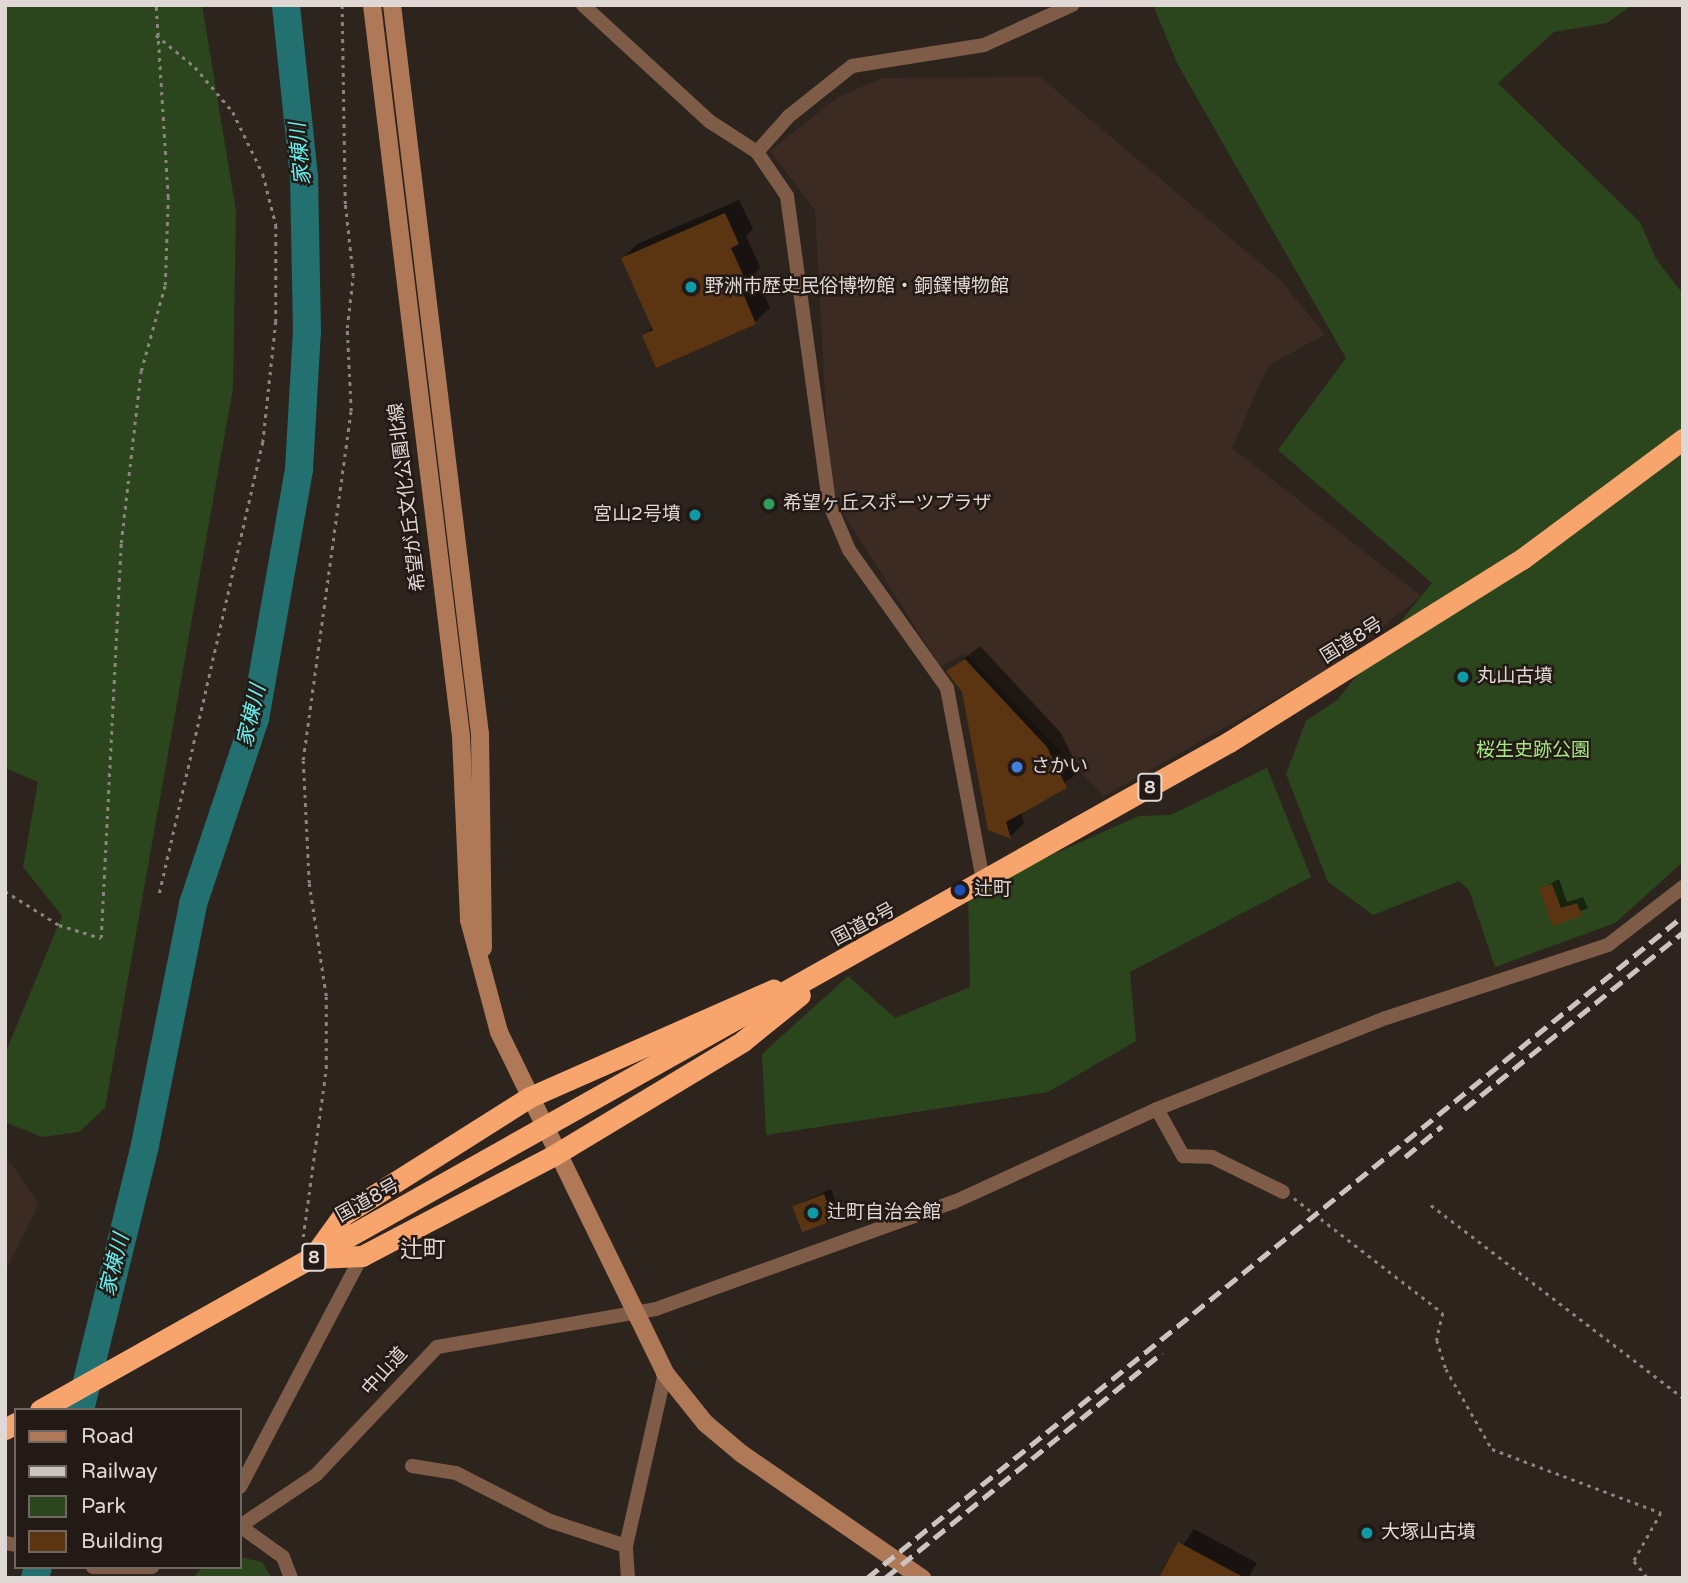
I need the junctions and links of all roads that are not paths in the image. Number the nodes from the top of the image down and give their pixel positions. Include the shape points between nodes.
1 (372, 5) edge
2 (392, 5) edge
3 (583, 5) edge
4 (1072, 5) edge
5 (757, 152) junction
6 (1683, 439) edge
7 (983, 881) junction
8 (1683, 887) edge
9 (819, 975) junction
10 (484, 983) junction
11 (530, 1097) junction
12 (1157, 1109) junction
13 (556, 1154) junction
14 (1283, 1192) road end
15 (362, 1256) junction
16 (303, 1263) junction
17 (636, 1313) junction
18 (665, 1373) junction
19 (43, 1408) edge
20 (412, 1466) dead end
21 (242, 1483) edge
22 (242, 1525) edge
23 (242, 1527) edge
24 (626, 1546) junction
25 (918, 1577) edge
26 (291, 1578) edge
27 (628, 1578) edge

1 - 10 main road, 希望が丘文化公園北線 via 461,736 469,920
2 - 10 main road, 希望が丘文化公園北線 via 480,734
3 - 5 street via 709,121
4 - 5 street via 984,45 852,66 789,116
5 - 7 street via 788,196 796,234 829,503 849,550 947,688
6 - 7 highway, 国道8号 / 8 via 1522,559 1343,674
7 - 9 highway, 国道8号 / 8
8 - 12 street, 中山道 via 1608,945 1510,972
9 - 11 highway via 740,1001
9 - 13 highway via 743,1041
9 - 16 highway, 国道8号 / 8
10 - 11 main road, 希望が丘文化公園北線
11 - 13 main road, 希望が丘文化公園北線
11 - 16 highway via 343,1215
12 - 14 street via 1183,1156 1212,1157
12 - 17 street, 中山道 via 954,1202
13 - 15 highway
13 - 17 main road, 希望が丘文化公園北線
15 - 16 highway
15 - 21 street
16 - 19 highway, 国道8号 / 8
17 - 18 main road, 希望が丘文化公園北線
17 - 22 street, 中山道 via 437,1347 316,1475
18 - 24 street
18 - 25 main road, 希望が丘文化公園北線 via 705,1423 742,1454
20 - 24 street via 456,1473 550,1521
23 - 26 street via 283,1557
24 - 27 street

